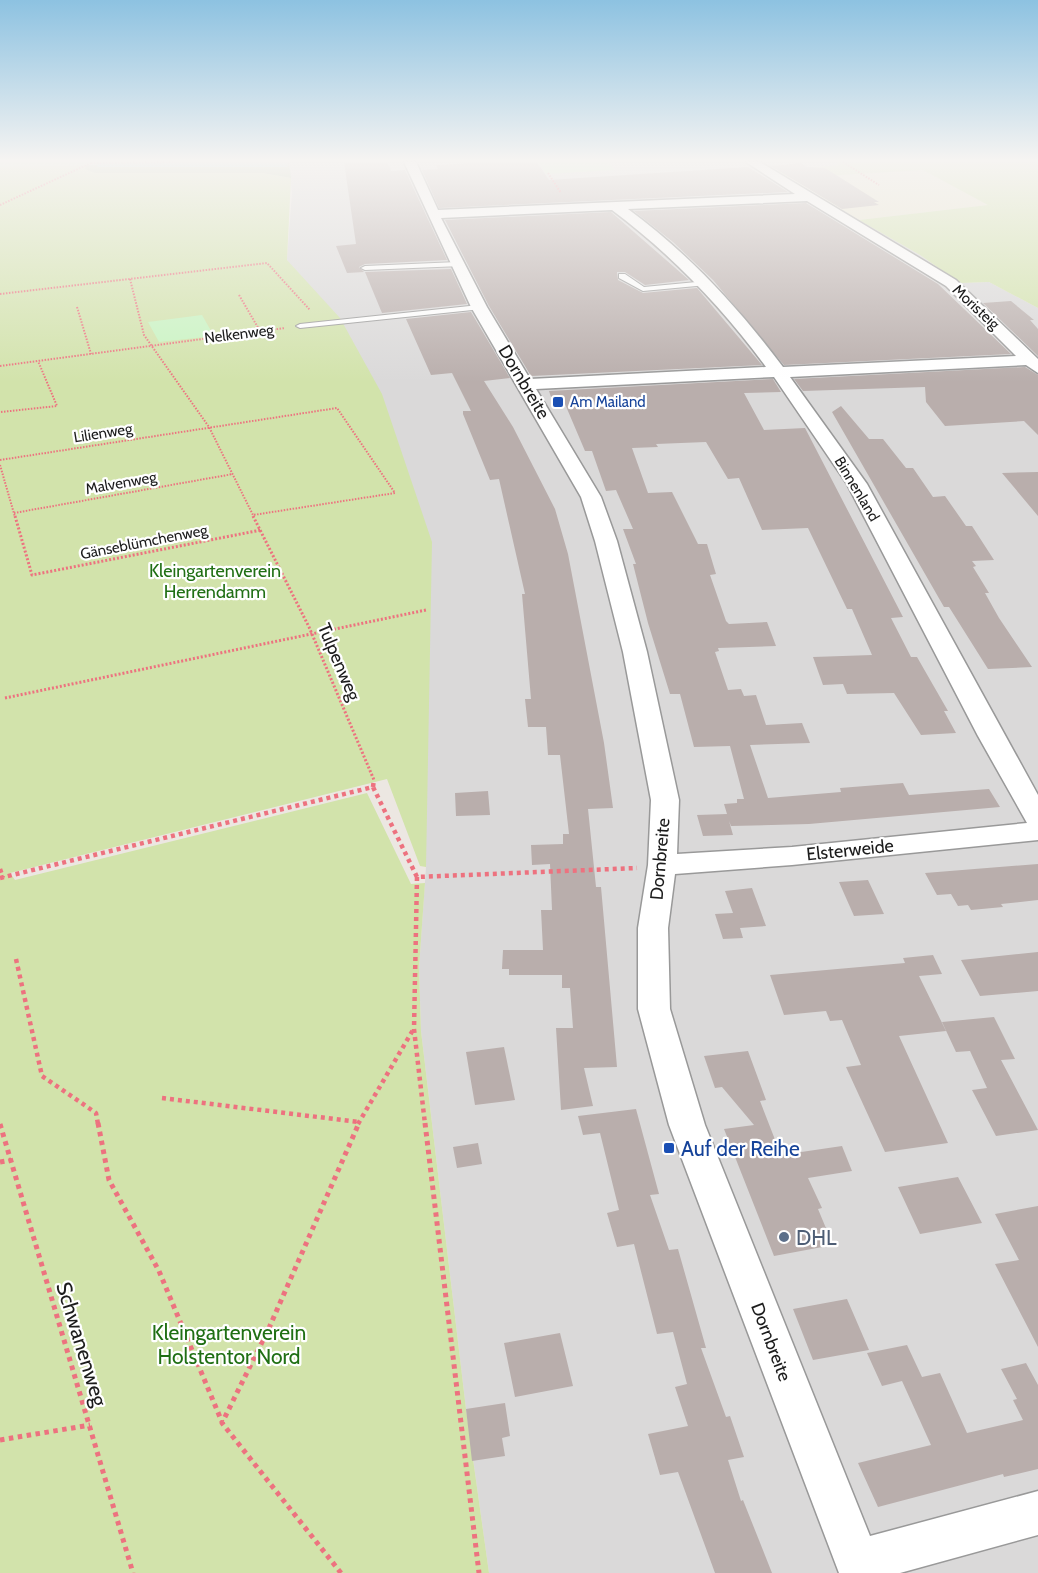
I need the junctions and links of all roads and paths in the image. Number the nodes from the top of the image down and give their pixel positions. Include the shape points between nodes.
1 (444, 235) edge
2 (656, 235) edge
3 (872, 235) edge
4 (459, 264) junction
5 (365, 268) dead end
6 (622, 276) dead end
7 (130, 279) junction
8 (707, 284) junction
9 (0, 294) edge
10 (239, 295) dead end
11 (77, 307) dead end
12 (479, 307) junction
13 (323, 324) junction
14 (300, 326) joint
15 (260, 331) junction
16 (150, 346) junction
17 (91, 354) junction
18 (38, 362) junction
19 (1034, 364) edge
20 (0, 366) edge
21 (780, 373) junction
22 (526, 384) junction
23 (1, 412) edge
24 (209, 427) junction
25 (0, 459) edge
26 (0, 465) edge
27 (233, 474) junction
28 (14, 513) junction
29 (253, 516) junction
30 (261, 530) junction
31 (426, 610) dead end
32 (311, 632) junction
33 (5, 698) dead end
34 (373, 787) junction
35 (1038, 818) edge
36 (1038, 831) edge
37 (662, 865) junction
38 (0, 869) edge
39 (417, 877) junction
40 (1, 878) edge
41 (16, 958) dead end
42 (414, 1029) junction
43 (162, 1098) dead end
44 (359, 1122) junction
45 (0, 1124) edge
46 (11, 1160) junction
47 (0, 1162) edge
48 (222, 1423) junction
49 (90, 1425) junction
50 (0, 1440) edge
51 (1038, 1513) edge
52 (860, 1567) edge
53 (133, 1573) edge
54 (341, 1573) edge
55 (479, 1573) edge

1 - 4 street, Dornbreite
2 - 8 street, Binnenland
3 - 19 street, Moristeig via 951,284
4 - 5 lane
4 - 12 street, Dornbreite
6 - 8 lane via 643,289
7 - 9 path
7 - 13 path via 267,263
7 - 16 path, Tulpenweg
8 - 21 street, Binnenland
10 - 15 path
11 - 17 path
12 - 13 lane, Nelkenweg
12 - 22 street, Dornbreite
13 - 14 lane, Nelkenweg
14 - 15 path, Nelkenweg
15 - 16 path, Nelkenweg
16 - 17 path, Nelkenweg
16 - 24 path, Tulpenweg
17 - 18 path, Nelkenweg
18 - 20 path, Nelkenweg
18 - 23 path via 57,406
19 - 21 street
21 - 22 street
21 - 35 street, Binnenland via 856,482 998,752
22 - 37 street, Dornbreite via 591,496 606,541 635,652 665,800
24 - 25 path, Lilienweg
24 - 27 path, Tulpenweg
24 - 29 path, Lilienweg via 337,408 395,493
26 - 28 path
27 - 28 path, Malvenweg
27 - 29 path, Tulpenweg
28 - 30 path, Gänseblümchenweg via 32,575
29 - 30 path, Tulpenweg
30 - 32 path, Tulpenweg
31 - 32 path
32 - 33 path
32 - 34 path, Tulpenweg via 374,778
34 - 39 path, Tulpenweg
34 - 40 path
36 - 37 street, Elsterweide
37 - 39 path
37 - 52 street, Dornbreite via 652,928 654,1009 682,1112
38 - 40 path
39 - 42 path
41 - 48 path via 42,1076 96,1113 109,1180 159,1271
42 - 44 path
42 - 55 path
43 - 44 path
44 - 48 path via 269,1328
45 - 46 path, Schwanenweg
46 - 47 path
46 - 49 path, Schwanenweg
48 - 54 path
49 - 50 path
49 - 53 path, Schwanenweg
51 - 52 street

